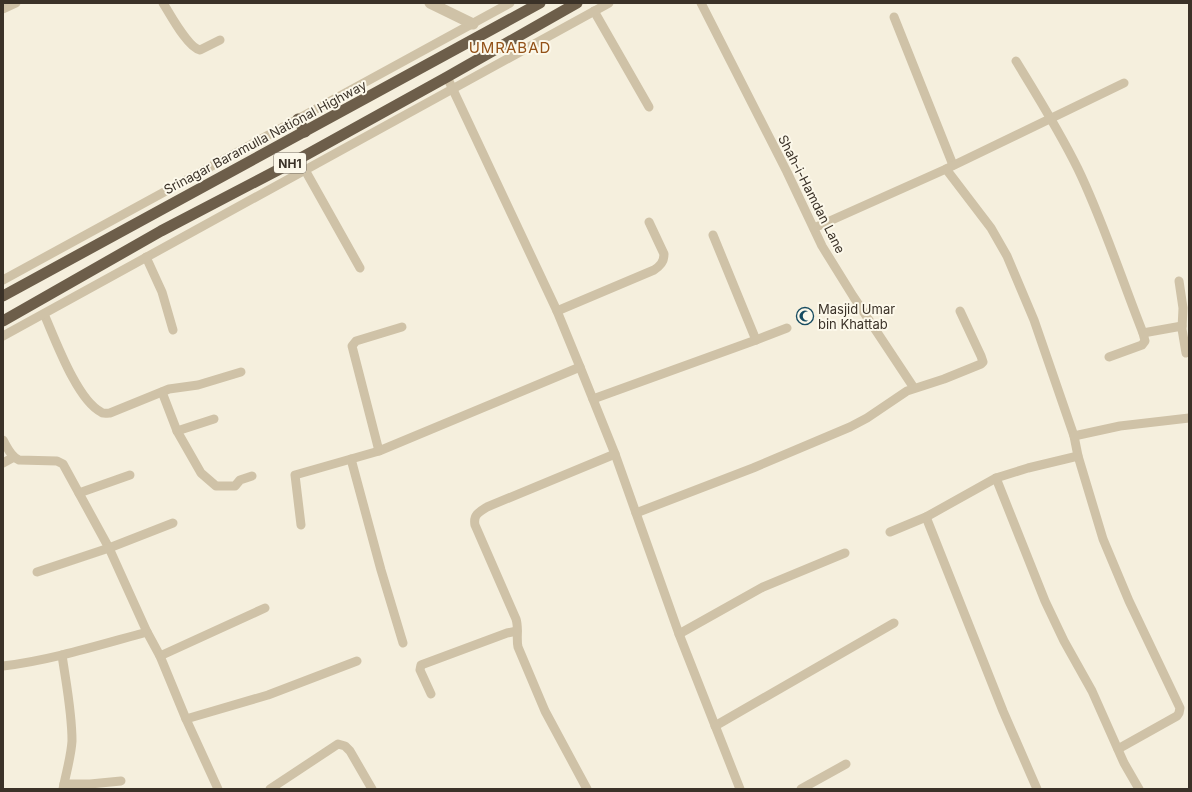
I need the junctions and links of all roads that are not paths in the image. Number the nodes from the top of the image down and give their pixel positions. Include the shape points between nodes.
1 (16, 3) edge
2 (163, 3) edge
3 (430, 3) edge
4 (510, 3) edge
5 (540, 3) edge
6 (577, 3) edge
7 (610, 3) edge
8 (701, 3) edge
9 (3, 10) edge
10 (594, 12) junction
11 (894, 17) dead end
12 (473, 24) junction
13 (220, 40) dead end
14 (1016, 61) dead end
15 (447, 77) junction
16 (1124, 83) dead end
17 (453, 89) junction
18 (649, 107) dead end
19 (298, 118) junction
20 (1051, 118) junction
21 (305, 132) junction
22 (949, 167) junction
23 (305, 170) junction
24 (649, 222) dead end
25 (814, 228) junction
26 (713, 235) dead end
27 (146, 257) junction
28 (360, 268) dead end
29 (3, 280) edge
30 (1179, 281) dead end
31 (3, 296) edge
32 (557, 311) junction
33 (960, 311) dead end
34 (44, 314) junction
35 (3, 321) edge
36 (1182, 326) junction
37 (402, 328) dead end
38 (787, 328) dead end
39 (173, 330) dead end
40 (1143, 333) junction
41 (3, 336) edge
42 (756, 340) junction
43 (1186, 353) dead end
44 (1109, 357) dead end
45 (580, 367) junction
46 (241, 372) dead end
47 (914, 388) junction
48 (162, 392) junction
49 (593, 399) junction
50 (1189, 418) edge
51 (214, 419) dead end
52 (177, 431) junction
53 (1074, 436) junction
54 (3, 440) edge
55 (379, 451) junction
56 (615, 454) junction
57 (1078, 456) junction
58 (14, 458) junction
59 (351, 459) junction
60 (3, 464) edge
61 (130, 475) dead end
62 (252, 476) dead end
63 (996, 478) junction
64 (79, 493) junction
65 (636, 513) junction
66 (926, 517) junction
67 (173, 523) dead end
68 (301, 526) dead end
69 (890, 532) dead end
70 (109, 548) junction
71 (845, 553) dead end
72 (37, 572) dead end
73 (264, 608) dead end
74 (894, 623) dead end
75 (517, 631) junction
76 (147, 632) junction
77 (679, 634) junction
78 (403, 643) dead end
79 (62, 655) junction
80 (160, 656) junction
81 (357, 661) dead end
82 (3, 666) edge
83 (431, 694) dead end
84 (186, 719) junction
85 (714, 726) junction
86 (1118, 749) junction
87 (846, 764) dead end
88 (121, 781) dead end
89 (63, 786) edge
90 (218, 789) edge
91 (270, 789) edge
92 (372, 789) edge
93 (587, 789) edge
94 (740, 789) edge
95 (801, 789) edge
96 (1037, 789) edge
97 (1139, 789) edge

1 - 9 street
2 - 13 street via 194,48 200,50
3 - 12 street
4 - 12 street
5 - 21 highway, Srinagar Baramulla National Highway / NH1
6 - 15 highway, NH1
7 - 10 street
8 - 25 street, Shah-i-Hamdan Lane
10 - 17 street
10 - 18 street
11 - 22 street
12 - 19 street
14 - 20 street
15 - 17 street
15 - 35 highway, NH1 via 161,231
16 - 20 street
17 - 23 street
17 - 32 street
19 - 21 highway
19 - 29 street
20 - 22 street
20 - 40 street via 1079,171
21 - 31 highway, Srinagar Baramulla National Highway / NH1
22 - 25 street
22 - 53 street via 1007,256 1034,320
23 - 27 street
23 - 28 street
24 - 32 street via 664,254 660,265 654,270
25 - 47 street, Shah-i-Hamdan Lane via 833,264
26 - 42 street
27 - 34 street
27 - 39 street via 162,292
30 - 36 street via 1183,308
32 - 45 street
33 - 47 street via 983,362 976,367
34 - 41 street
34 - 48 street via 76,384 94,408 102,413 110,413
36 - 40 street
36 - 43 street
37 - 55 street via 356,341 352,346
38 - 42 street
40 - 44 street via 1145,341 1142,345
42 - 49 street
45 - 49 street
45 - 55 street
46 - 48 street via 198,385
47 - 65 street via 859,423 753,468
48 - 52 street
49 - 56 street
50 - 53 street via 1120,426
51 - 52 street
52 - 62 street via 201,473 216,486 235,486 240,480
53 - 57 street
54 - 58 street
55 - 59 street
56 - 65 street
56 - 75 street via 476,515 475,525 518,624
57 - 63 street
57 - 86 street via 1102,539 1180,708 1177,716
58 - 60 street
58 - 64 street via 61,462
59 - 68 street via 295,475
59 - 78 street
61 - 64 street
63 - 66 street
63 - 86 street via 1045,601 1092,691
64 - 70 street
65 - 77 street
66 - 69 street
66 - 96 street via 1003,711
67 - 70 street
70 - 72 street
70 - 76 street
71 - 77 street via 763,587
73 - 80 street
74 - 85 street
75 - 83 street via 421,665 420,670
75 - 93 street via 518,647 545,711
76 - 79 street
76 - 80 street
77 - 85 street
79 - 82 street
79 - 89 street via 72,731 69,764
80 - 84 street
81 - 84 street via 268,694
84 - 90 street
85 - 94 street
86 - 97 street
87 - 95 street
88 - 89 street
91 - 92 street via 338,744 350,751

